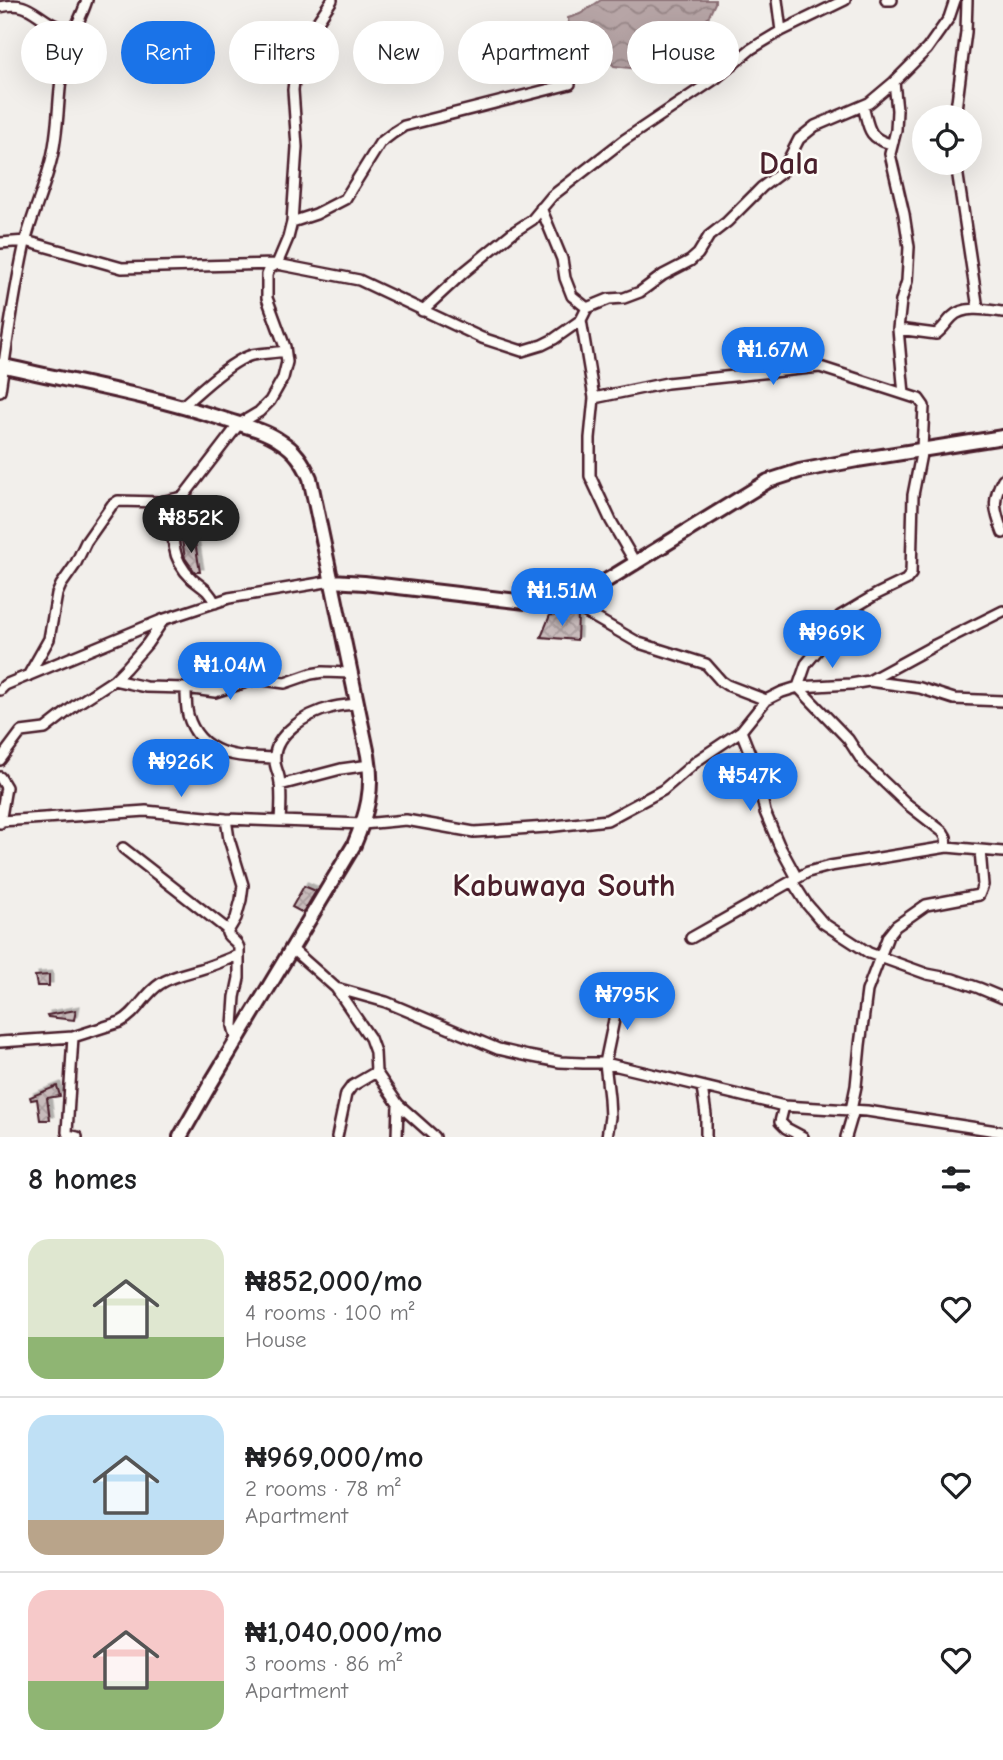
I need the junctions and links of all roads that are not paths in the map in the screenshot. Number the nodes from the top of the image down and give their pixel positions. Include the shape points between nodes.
1 (88, 0) edge
2 (332, 0) edge
3 (777, 0) edge
4 (845, 0) edge
5 (886, 0) edge
6 (892, 0) edge
7 (955, 0) edge
8 (967, 0) edge
9 (0, 7) edge
10 (48, 21) edge
11 (80, 21) edge
12 (781, 31) junction
13 (894, 82) junction
14 (62, 84) edge
15 (570, 84) dead end
16 (957, 105) edge
17 (863, 106) junction
18 (891, 144) junction
19 (958, 175) edge
20 (541, 208) junction
21 (292, 222) junction
22 (26, 241) junction
23 (0, 243) edge
24 (277, 264) junction
25 (587, 309) junction
26 (978, 309) junction
27 (422, 311) junction
28 (1003, 312) edge
29 (581, 320) junction
30 (898, 328) junction
31 (285, 351) junction
32 (2, 365) edge
33 (0, 391) edge
34 (904, 394) junction
35 (594, 398) junction
36 (181, 407) junction
37 (239, 424) junction
38 (1003, 437) edge
39 (922, 449) junction
40 (1003, 480) edge
41 (176, 500) junction
42 (1003, 533) edge
43 (636, 564) junction
44 (332, 581) junction
45 (573, 600) junction
46 (215, 603) junction
47 (1003, 611) edge
48 (163, 620) junction
49 (351, 673) junction
50 (28, 676) junction
51 (114, 680) junction
52 (869, 681) junction
53 (798, 687) junction
54 (186, 688) junction
55 (0, 690) edge
56 (766, 700) junction
57 (1003, 701) edge
58 (357, 704) junction
59 (741, 731) junction
60 (275, 758) junction
61 (0, 760) edge
62 (370, 765) junction
63 (0, 776) edge
64 (280, 785) junction
65 (226, 819) junction
66 (281, 821) junction
67 (0, 822) edge
68 (363, 824) junction
69 (947, 847) junction
70 (123, 848) dead end
71 (979, 850) junction
72 (1003, 852) edge
73 (795, 879) junction
74 (228, 930) junction
75 (691, 938) dead end
76 (292, 949) junction
77 (238, 955) junction
78 (880, 957) junction
79 (336, 988) junction
80 (619, 996) dead end
81 (1003, 999) edge
82 (73, 1037) junction
83 (237, 1041) junction
84 (0, 1042) edge
85 (605, 1063) junction
86 (376, 1072) junction
87 (702, 1087) junction
88 (398, 1104) junction
89 (784, 1105) junction
90 (852, 1110) junction
91 (1003, 1132) edge
92 (76, 1137) edge
93 (180, 1137) edge
94 (337, 1137) edge
95 (397, 1137) edge
96 (435, 1137) edge
97 (607, 1137) edge
98 (706, 1137) edge
99 (803, 1137) edge
100 (846, 1137) edge

1 - 11 street
2 - 21 street via 295,73
3 - 12 street
4 - 12 street
5 - 6 street
7 - 13 street via 949,18 927,49
8 - 16 street
9 - 10 street via 27,7
12 - 20 street via 624,141
13 - 17 street
13 - 18 street via 897,110
14 - 22 street via 57,136
15 - 21 street via 404,126 380,143 345,199
17 - 18 street via 870,132
17 - 25 street via 807,131 782,172 709,236 690,261 640,292
18 - 30 street via 909,247
19 - 26 street
20 - 25 street via 572,296
20 - 27 street
21 - 24 street
22 - 23 street
22 - 24 street via 122,268
22 - 32 street
24 - 27 street via 359,280
24 - 31 street via 267,275 267,298
25 - 29 street
26 - 28 street
26 - 30 street via 959,312 936,334
27 - 29 street via 522,351 554,339
29 - 35 street
30 - 34 street
31 - 36 street via 241,360
31 - 37 street via 287,362 278,389 259,412
32 - 33 street
32 - 36 main road
34 - 35 street via 820,367 667,383
34 - 39 street via 924,406
35 - 43 street via 590,476
36 - 37 main road
37 - 41 street
37 - 44 main road via 280,440 304,464
38 - 39 main road
39 - 43 main road via 822,466 768,481
39 - 53 street via 913,495 911,574 840,616 806,664
40 - 42 street via 996,492 995,513
41 - 46 street via 174,550 181,567 210,592
41 - 50 street via 118,501 112,505 61,585 49,639
43 - 45 main road
44 - 45 main road via 543,604
44 - 46 street
44 - 49 main road
45 - 56 street via 580,609 639,643 706,664 727,685
46 - 48 street
47 - 52 street
48 - 50 street
48 - 51 street
49 - 54 street via 323,672 285,683 257,679 215,692
49 - 58 main road
50 - 55 street
51 - 54 street
51 - 61 street via 45,729 21,732
52 - 53 street
52 - 57 street via 920,688 954,699
53 - 56 street
53 - 69 street via 889,789 943,832
54 - 60 street via 188,716 203,743 228,755
56 - 59 street
58 - 60 street via 314,713 295,724 276,748
58 - 62 main road
59 - 68 street via 663,790 607,820 474,832 406,820
59 - 73 street via 765,812
60 - 64 street
62 - 64 street
62 - 68 main road
63 - 67 street via 6,787
64 - 66 street
65 - 66 street
65 - 67 street via 146,811
65 - 74 street via 243,885 236,918
66 - 68 street
68 - 76 main road
69 - 71 street
69 - 73 street via 830,866
70 - 74 street
71 - 72 street
71 - 78 street via 984,874 979,895 926,905 896,926
73 - 75 street
73 - 78 street via 806,903 823,923
74 - 77 street via 227,935 238,945
76 - 79 street
76 - 83 main road
77 - 82 street via 176,976 150,991 127,1019
77 - 83 street via 233,1026
78 - 81 street
78 - 90 street via 867,991
79 - 85 street via 386,1002 498,1049 560,1062
79 - 86 street via 370,1038
80 - 85 street
82 - 84 street
82 - 92 street via 67,1132
83 - 93 main road
85 - 87 street
85 - 97 street via 610,1117
86 - 88 street
86 - 94 street via 346,1094
87 - 89 street
87 - 98 street
88 - 95 street
88 - 96 street
89 - 90 street
89 - 99 street via 780,1122
90 - 91 street
90 - 100 street

